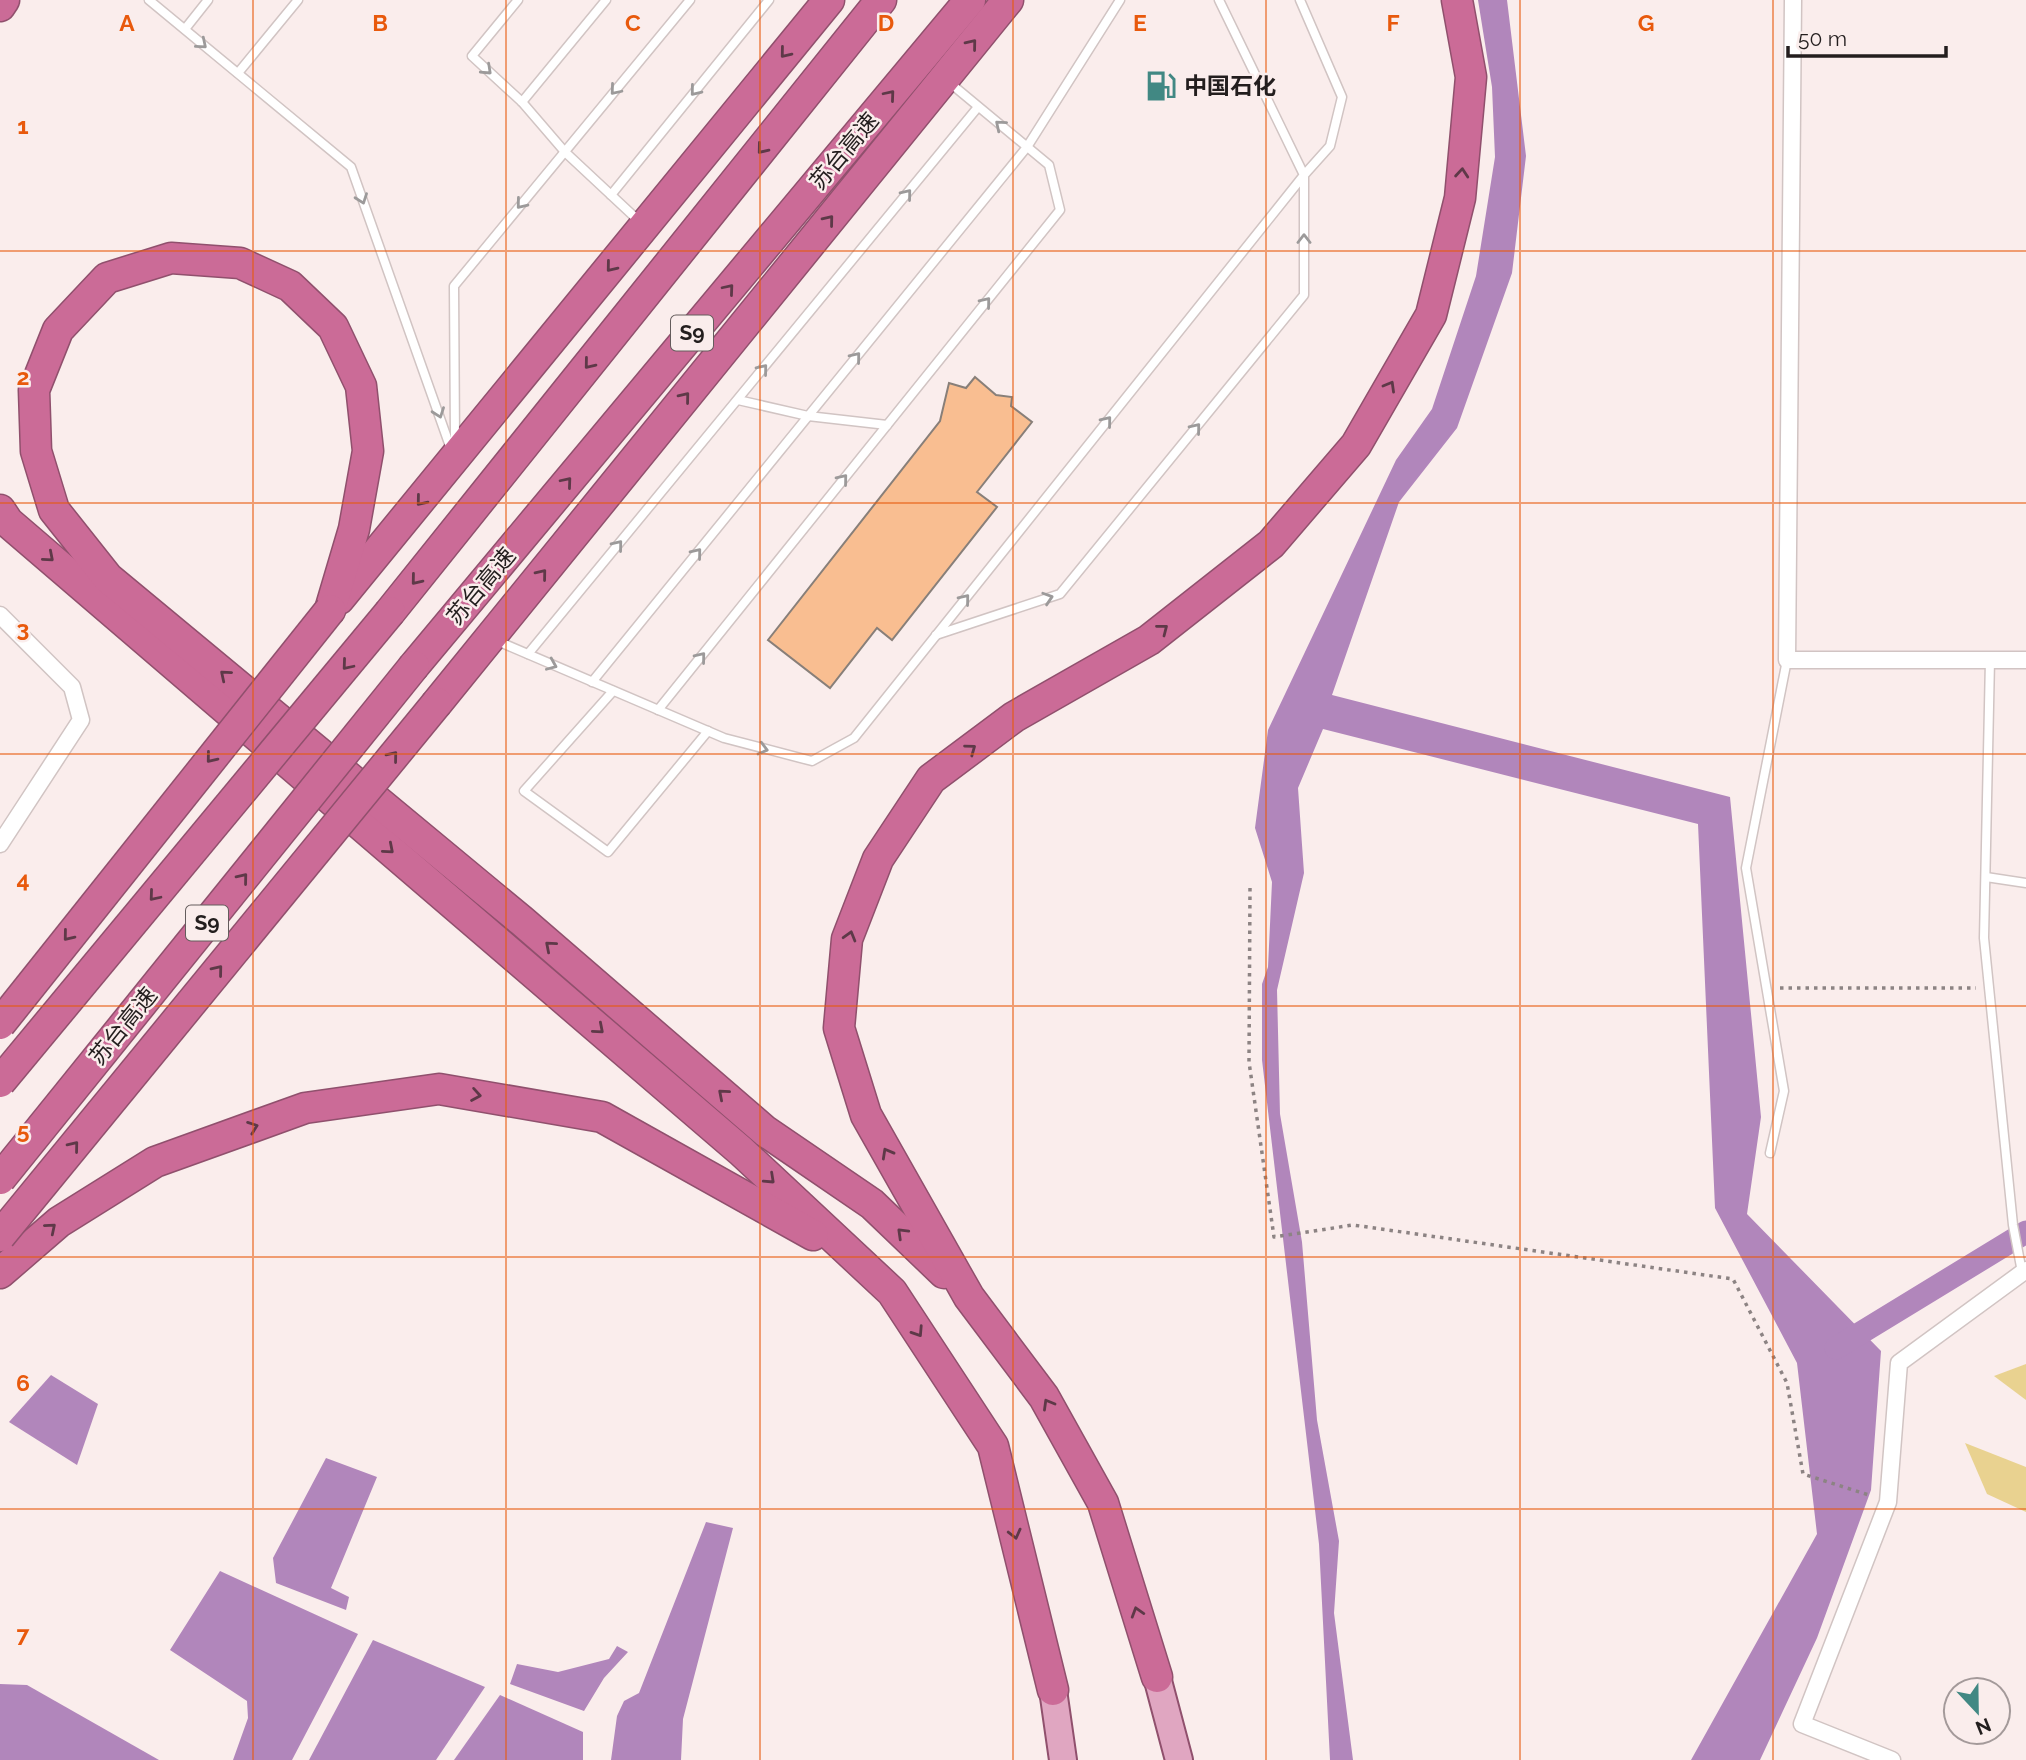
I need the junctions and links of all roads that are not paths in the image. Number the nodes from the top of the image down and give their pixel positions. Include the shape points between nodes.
1 (4, 0) edge
2 (149, 0) edge
3 (208, 0) edge
4 (298, 0) edge
5 (518, 0) edge
6 (606, 0) edge
7 (690, 0) edge
8 (769, 0) edge
9 (829, 0) edge
10 (881, 0) edge
11 (970, 0) edge
12 (1008, 0) edge
13 (1120, 0) edge
14 (1219, 0) edge
15 (1300, 0) edge
16 (1457, 0) edge
17 (1793, 0) edge
18 (0, 6) edge
19 (185, 29) junction
20 (238, 74) junction
21 (944, 79) junction
22 (522, 102) junction
23 (978, 107) junction
24 (1027, 147) junction
25 (565, 152) junction
26 (1304, 175) junction
27 (611, 195) junction
28 (645, 226) junction
29 (738, 400) junction
30 (808, 416) junction
31 (887, 425) junction
32 (455, 459) junction
33 (0, 510) edge
34 (330, 610) junction
35 (0, 615) edge
36 (936, 635) junction
37 (489, 638) junction
38 (528, 654) junction
39 (1787, 660) junction
40 (1990, 660) junction
41 (2026, 660) edge
42 (592, 682) junction
43 (613, 691) junction
44 (658, 710) junction
45 (708, 731) junction
46 (0, 844) edge
47 (1986, 877) junction
48 (2026, 883) edge
49 (0, 1024) edge
50 (0, 1082) edge
51 (1770, 1153) dead end
52 (0, 1179) edge
53 (0, 1236) edge
54 (859, 1261) junction
55 (2024, 1271) edge
56 (0, 1273) edge
57 (969, 1297) junction
58 (1157, 1677) joint
59 (1053, 1690) joint
60 (1063, 1760) edge
61 (1179, 1760) edge
62 (1892, 1760) edge

1 - 18 highway
2 - 19 lane
3 - 19 lane
4 - 20 lane
5 -> 22 lane via 472,56
6 - 22 lane
7 -> 25 lane
8 -> 27 lane
9 -> 28 highway
10 -> 50 highway, S9, bridge via 390,612
52 -> 11 highway, 苏台高速 / S9, bridge via 414,666
21 -> 12 highway
13 - 24 lane
14 - 26 lane
15 - 26 lane via 1342,97 1330,146
57 -> 16 highway via 866,1115 839,1028 847,939 878,859 931,779 1014,717 1149,640 1271,544 1356,445 1431,316 1460,198 1471,77
17 - 39 street
19 -> 20 lane
20 -> 32 lane via 351,167
21 - 23 lane
37 -> 21 highway
22 - 25 lane
24 -> 23 lane
29 -> 23 lane
30 -> 24 lane
31 -> 24 lane via 1059,210 1049,165
25 - 27 lane
25 -> 32 lane via 454,286
36 -> 26 lane
36 -> 26 lane via 1060,594 1304,295
27 - 28 lane
28 -> 32 highway
29 - 30 lane
38 -> 29 lane
30 - 31 lane
42 -> 30 lane
44 -> 31 lane
32 -> 34 highway
33 -> 54 highway via 8,522 741,1151
34 -> 49 highway, bridge
57 -> 34 highway via 872,1204 765,1131 108,578 54,510 36,451 33,390 58,330 107,278 171,258 240,263 290,285 334,327 361,386 368,451 354,529
35 - 46 street via 72,687 81,720
45 -> 36 lane via 812,761 854,738
37 - 38 lane
53 -> 37 highway, bridge
38 -> 42 lane
39 - 40 street
39 - 51 lane via 1746,868 1784,1091
40 - 41 street
40 - 47 lane
42 - 43 lane
43 - 44 lane
43 - 45 lane via 524,791 608,852
44 - 45 lane
47 - 48 lane
47 - 55 lane via 1984,938 2013,1225
56 -> 54 highway via 59,1222 155,1162 305,1108 439,1089 602,1116
54 -> 59 highway via 892,1292 993,1446
55 - 62 street via 1899,1363 1888,1502 1802,1724
58 -> 57 highway via 1102,1503 1044,1397
58 - 61 main road
59 - 60 main road

